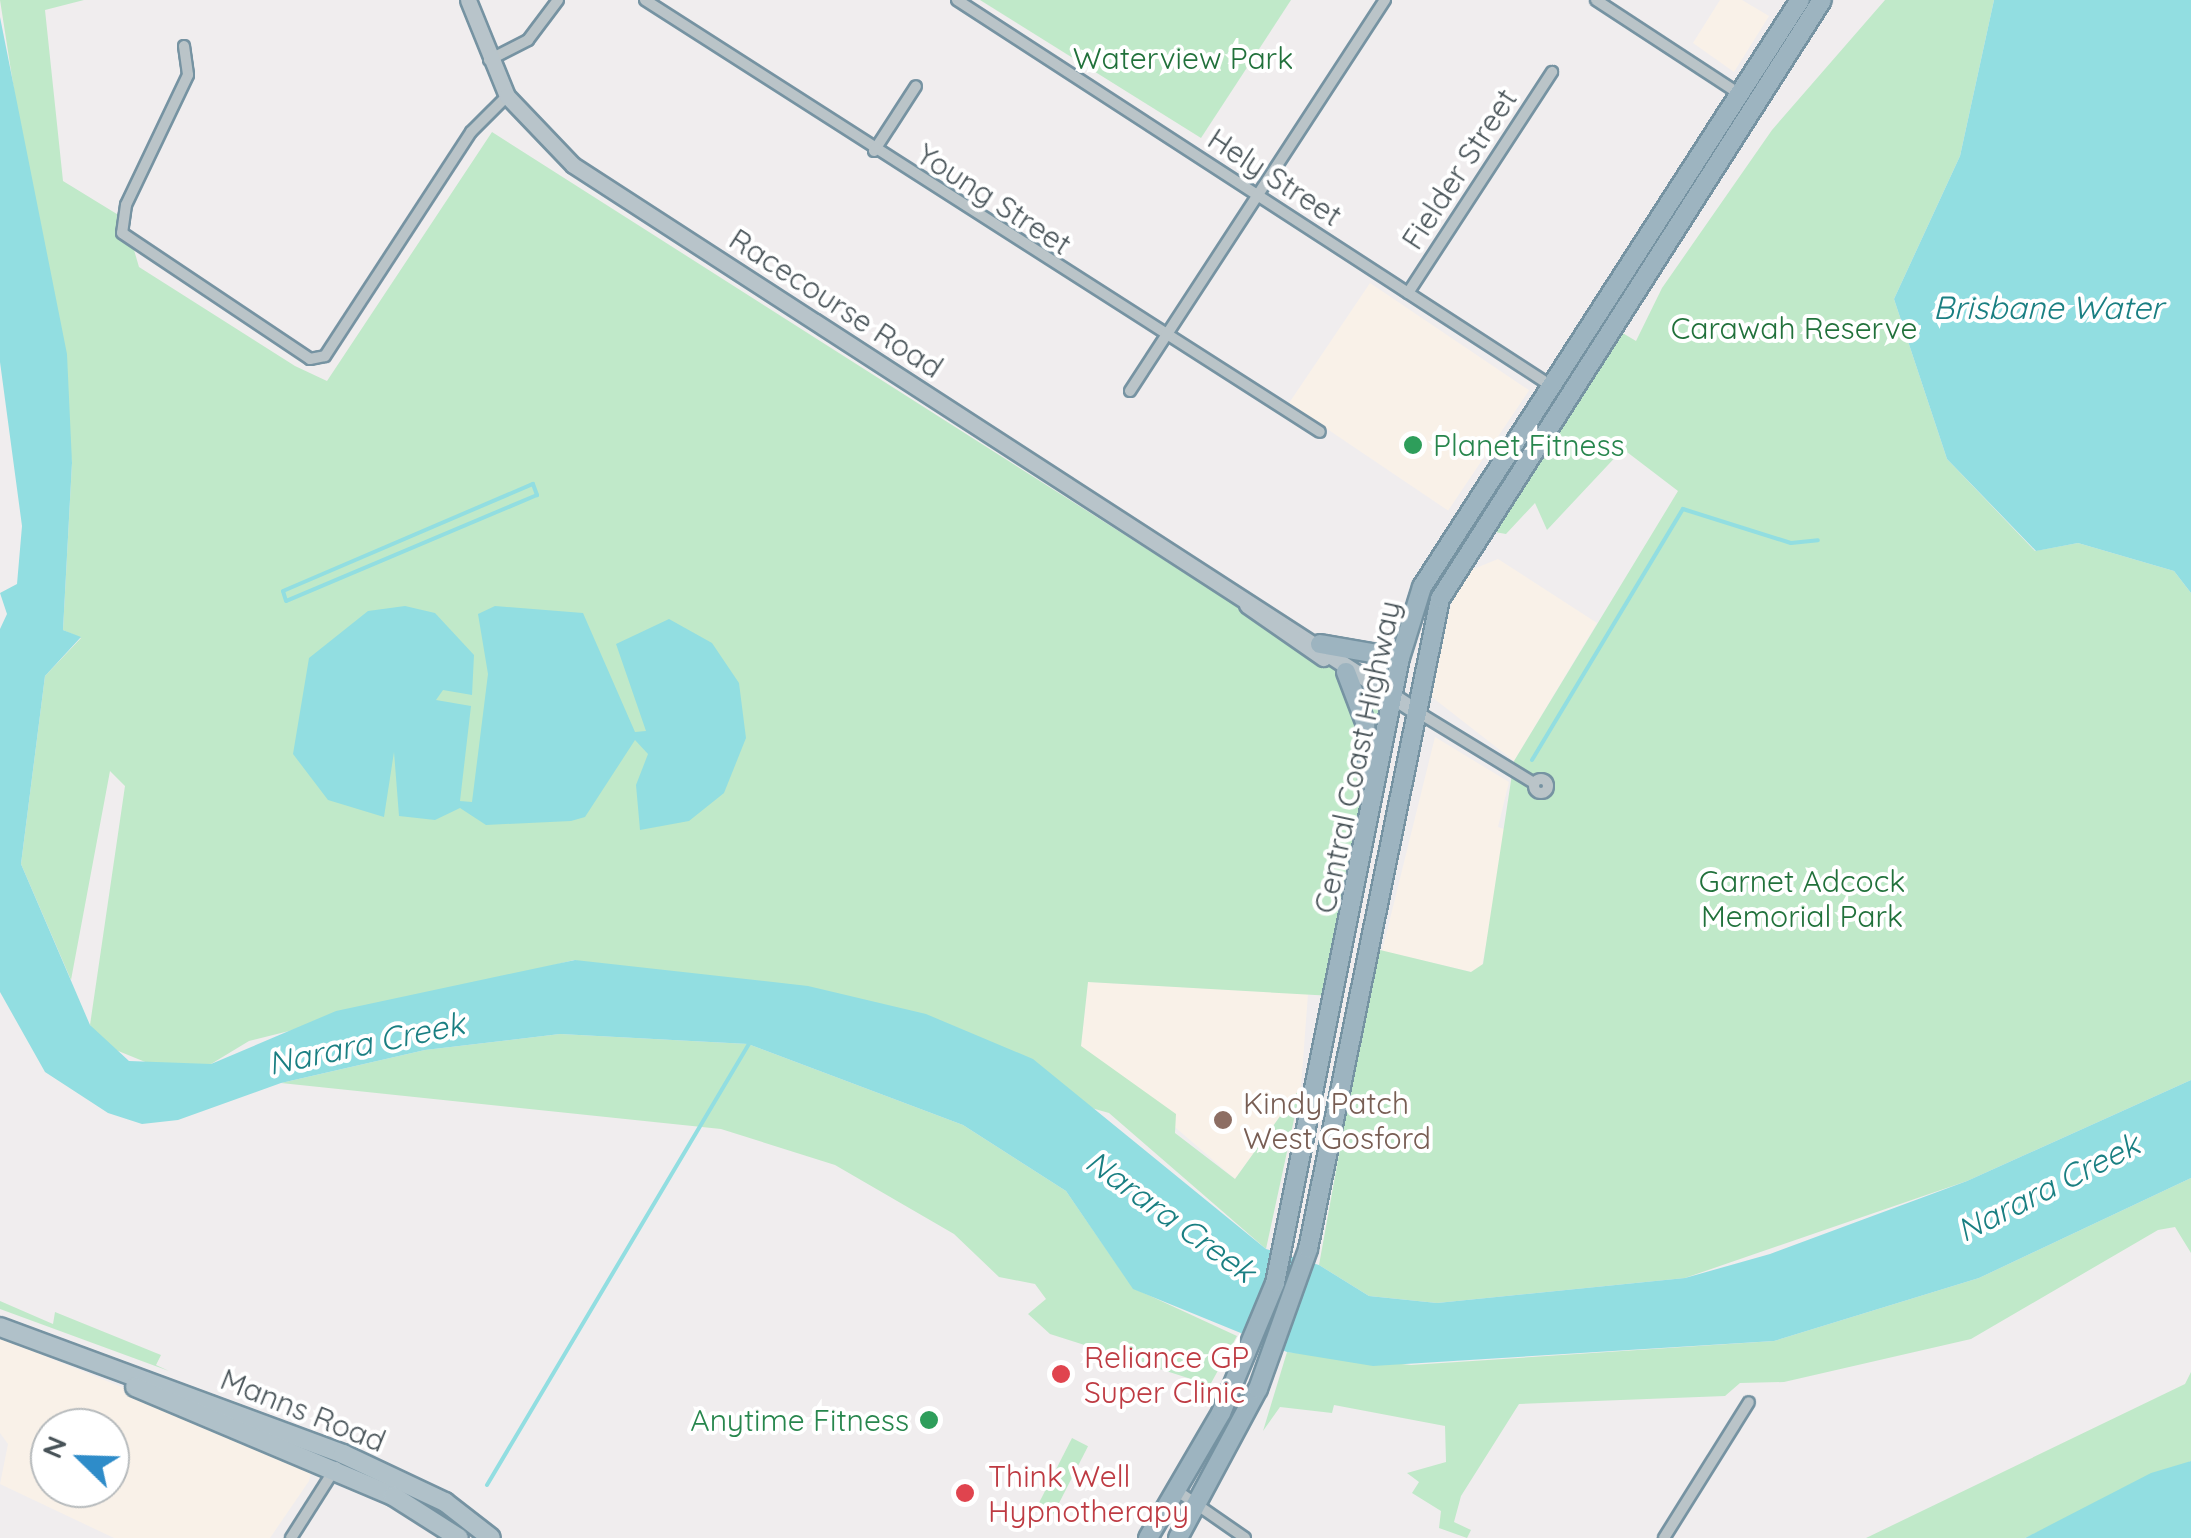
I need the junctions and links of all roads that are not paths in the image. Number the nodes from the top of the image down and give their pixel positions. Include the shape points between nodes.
1 (468, 0) edge
2 (558, 0) edge
3 (645, 0) edge
4 (957, 0) edge
5 (1385, 0) edge
6 (1596, 0) edge
7 (1797, 0) edge
8 (1822, 0) edge
9 (1835, 0) edge
10 (184, 46) dead end
11 (488, 61) junction
12 (1552, 72) dead end
13 (916, 86) dead end
14 (1738, 93) junction
15 (507, 96) junction
16 (1748, 117) junction
17 (874, 150) junction
18 (1259, 196) junction
19 (1408, 293) junction
20 (1165, 337) junction
21 (1549, 384) junction
22 (1130, 391) dead end
23 (1567, 396) junction
24 (1320, 432) dead end
25 (1237, 596) junction
26 (1320, 644) junction
27 (1400, 658) junction
28 (1346, 672) junction
29 (1393, 696) junction
30 (1412, 708) junction
31 (1534, 784) dead end
32 (1357, 884) junction
33 (0, 1327) edge
34 (1749, 1402) dead end
35 (339, 1462) junction
36 (1176, 1490) junction
37 (1196, 1509) junction
38 (292, 1538) edge
39 (458, 1538) edge
40 (492, 1538) edge
41 (1148, 1538) edge
42 (1178, 1538) edge
43 (1244, 1538) edge
44 (1664, 1538) edge

1 - 11 main road, Racecourse Road
2 - 11 street via 528,40
3 - 17 street, Young Street
4 - 18 street, Hely Street
5 - 18 street
6 - 14 street
7 - 14 highway, Central Coast Highway
8 - 16 highway, Central Coast Highway
9 - 16 highway
10 - 15 street via 188,75 122,218 122,233 310,359 326,356 471,132
11 - 15 main road, Racecourse Road
12 - 19 street, Fielder Street
13 - 17 street
14 - 21 highway, Central Coast Highway
15 - 25 main road, Racecourse Road via 573,166
16 - 23 highway, Central Coast Highway
17 - 20 street, Young Street
18 - 19 street, Hely Street
18 - 20 street
19 - 21 street, Hely Street
20 - 22 street
20 - 24 street, Young Street
21 - 23 street, Hely Street
21 - 27 highway, Central Coast Highway via 1432,567
23 - 30 highway, Central Coast Highway via 1450,580
25 - 26 main road, Racecourse Road
25 - 28 main road, Racecourse Road
26 - 27 highway
26 - 29 main road, Racecourse Road
27 - 29 highway, Central Coast Highway
28 - 29 main road, Racecourse Road
28 - 32 highway via 1369,764
29 - 30 main road, Racecourse Road
29 - 32 highway, Central Coast Highway
30 - 31 street
30 - 37 highway, Central Coast Highway via 1308,1250 1273,1354
32 - 36 highway, Central Coast Highway via 1285,1245 1250,1351
33 - 35 main road, Manns Road
34 - 44 street
35 - 38 street
35 - 39 main road, Manns Road
35 - 40 main road, Manns Road via 445,1502
36 - 37 street
36 - 41 highway, Central Coast Highway
37 - 42 highway, Central Coast Highway
37 - 43 street

